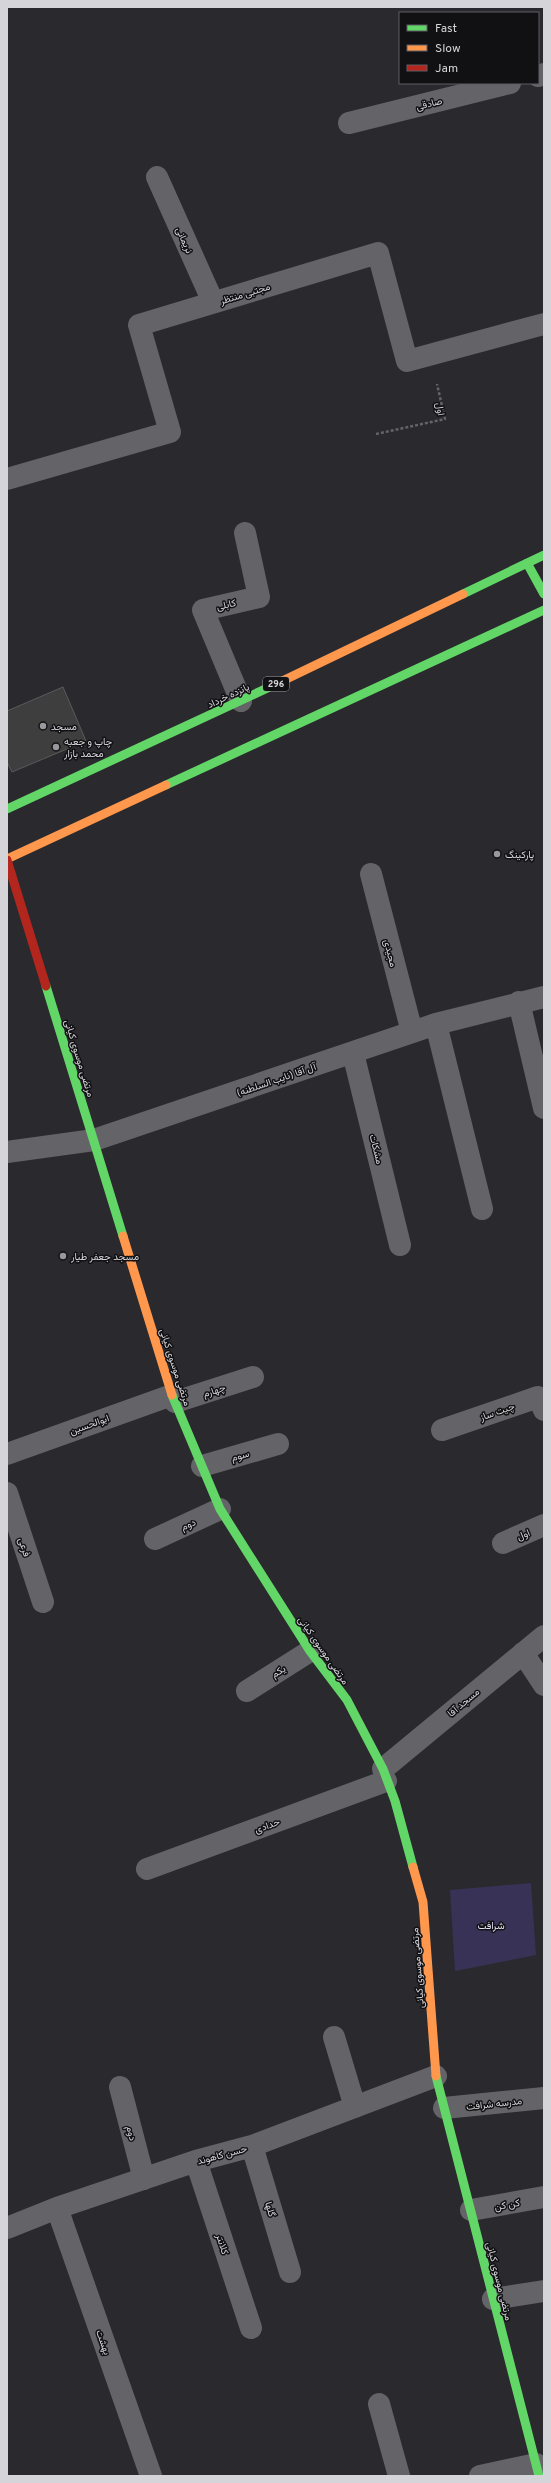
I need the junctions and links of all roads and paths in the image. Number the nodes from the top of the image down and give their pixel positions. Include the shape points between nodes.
1 (506, 84) edge
2 (349, 123) dead end
3 (157, 177) dead end
4 (213, 302) junction
5 (544, 324) edge
6 (430, 355) junction
7 (376, 434) dead end
8 (7, 479) edge
9 (245, 533) dead end
10 (544, 555) edge
11 (526, 563) junction
12 (544, 594) edge
13 (544, 610) edge
14 (242, 701) junction
15 (7, 809) edge
16 (7, 860) edge
17 (371, 874) dead end
18 (544, 997) edge
19 (519, 1002) junction
20 (436, 1024) junction
21 (412, 1032) junction
22 (353, 1053) junction
23 (544, 1108) edge
24 (94, 1140) junction
25 (7, 1152) edge
26 (482, 1209) dead end
27 (400, 1245) dead end
28 (253, 1377) dead end
29 (174, 1398) junction
30 (544, 1410) edge
31 (442, 1430) dead end
32 (278, 1444) dead end
33 (7, 1454) edge
34 (202, 1466) junction
35 (7, 1492) edge
36 (220, 1509) junction
37 (544, 1526) edge
38 (155, 1538) dead end
39 (503, 1543) dead end
40 (43, 1602) dead end
41 (544, 1636) edge
42 (310, 1651) junction
43 (523, 1653) junction
44 (544, 1685) edge
45 (247, 1691) dead end
46 (385, 1775) junction
47 (147, 1869) dead end
48 (334, 2037) dead end
49 (436, 2076) junction
50 (120, 2087) dead end
51 (544, 2098) edge
52 (354, 2107) junction
53 (444, 2108) junction
54 (252, 2146) junction
55 (196, 2161) junction
56 (144, 2179) junction
57 (544, 2197) edge
58 (57, 2208) junction
59 (471, 2210) junction
60 (8, 2225) edge
61 (290, 2272) dead end
62 (544, 2291) edge
63 (493, 2299) junction
64 (250, 2328) dead end
65 (379, 2404) dead end
66 (537, 2470) edge
67 (150, 2476) edge
68 (399, 2476) edge
69 (480, 2476) edge

1 - 2 street, صادقی
3 - 4 street, نریمانی
4 - 6 street, مجتبی منتظر via 378,253 407,361
4 - 8 street, مجتبی منتظر via 139,325 170,432
5 - 6 street, مجتبی منتظر
6 - 7 path, اول via 445,419
9 - 14 street, کابلی via 259,597 203,610
10 - 11 street, پانزده خرداد / 296
11 - 12 street
11 - 14 street, پانزده خرداد / 296
13 - 16 street
14 - 15 street, پانزده خرداد / 296
16 - 24 street, مرتضی موسوی کیانی
17 - 21 street, مجیدی
18 - 19 street, آل آقا (نایب السلطنه)
19 - 20 street, آل آقا (نایب السلطنه)
19 - 23 street
20 - 21 street, آل آقا (نایب السلطنه)
20 - 26 street
21 - 22 street, آل آقا (نایب السلطنه)
22 - 24 street, آل آقا (نایب السلطنه)
22 - 27 street, مشکات
24 - 25 street, آل آقا (نایب السلطنه)
24 - 29 street, مرتضی موسوی کیانی
28 - 29 street, چهارم
29 - 33 street, ابوالحسین
29 - 34 street, مرتضی موسوی کیانی
30 - 31 street, چیت ساز via 538,1397
32 - 34 street, سوم
34 - 36 street, مرتضی موسوی کیانی
35 - 40 street, فرعی
36 - 38 street, دوم
36 - 42 street, مرتضی موسوی کیانی
37 - 39 street, اول
41 - 43 street, مسجد آقا
42 - 45 street, یکم
42 - 46 street, مرتضی موسوی کیانی via 346,1700
43 - 44 street
43 - 46 street, مسجد آقا
46 - 47 street, حدادی
46 - 49 street, مرتضی موسوی کیانی via 423,1902
48 - 52 street
49 - 52 street, حسن کاهوند
49 - 53 street, مرتضی موسوی کیانی
50 - 56 street, دوم
51 - 53 street, مدرسه شرافت
52 - 54 street, حسن کاهوند
53 - 59 street, مرتضی موسوی کیانی
54 - 55 street, حسن کاهوند
54 - 61 street, گلها
55 - 56 street, حسن کاهوند
55 - 64 street, کلانتر
56 - 58 street, حسن کاهوند
57 - 59 street, کن کن
58 - 60 street, حسن کاهوند
58 - 67 street, بهشت
59 - 63 street, مرتضی موسوی کیانی
62 - 63 street
63 - 66 street, مرتضی موسوی کیانی
65 - 68 street
66 - 69 street

